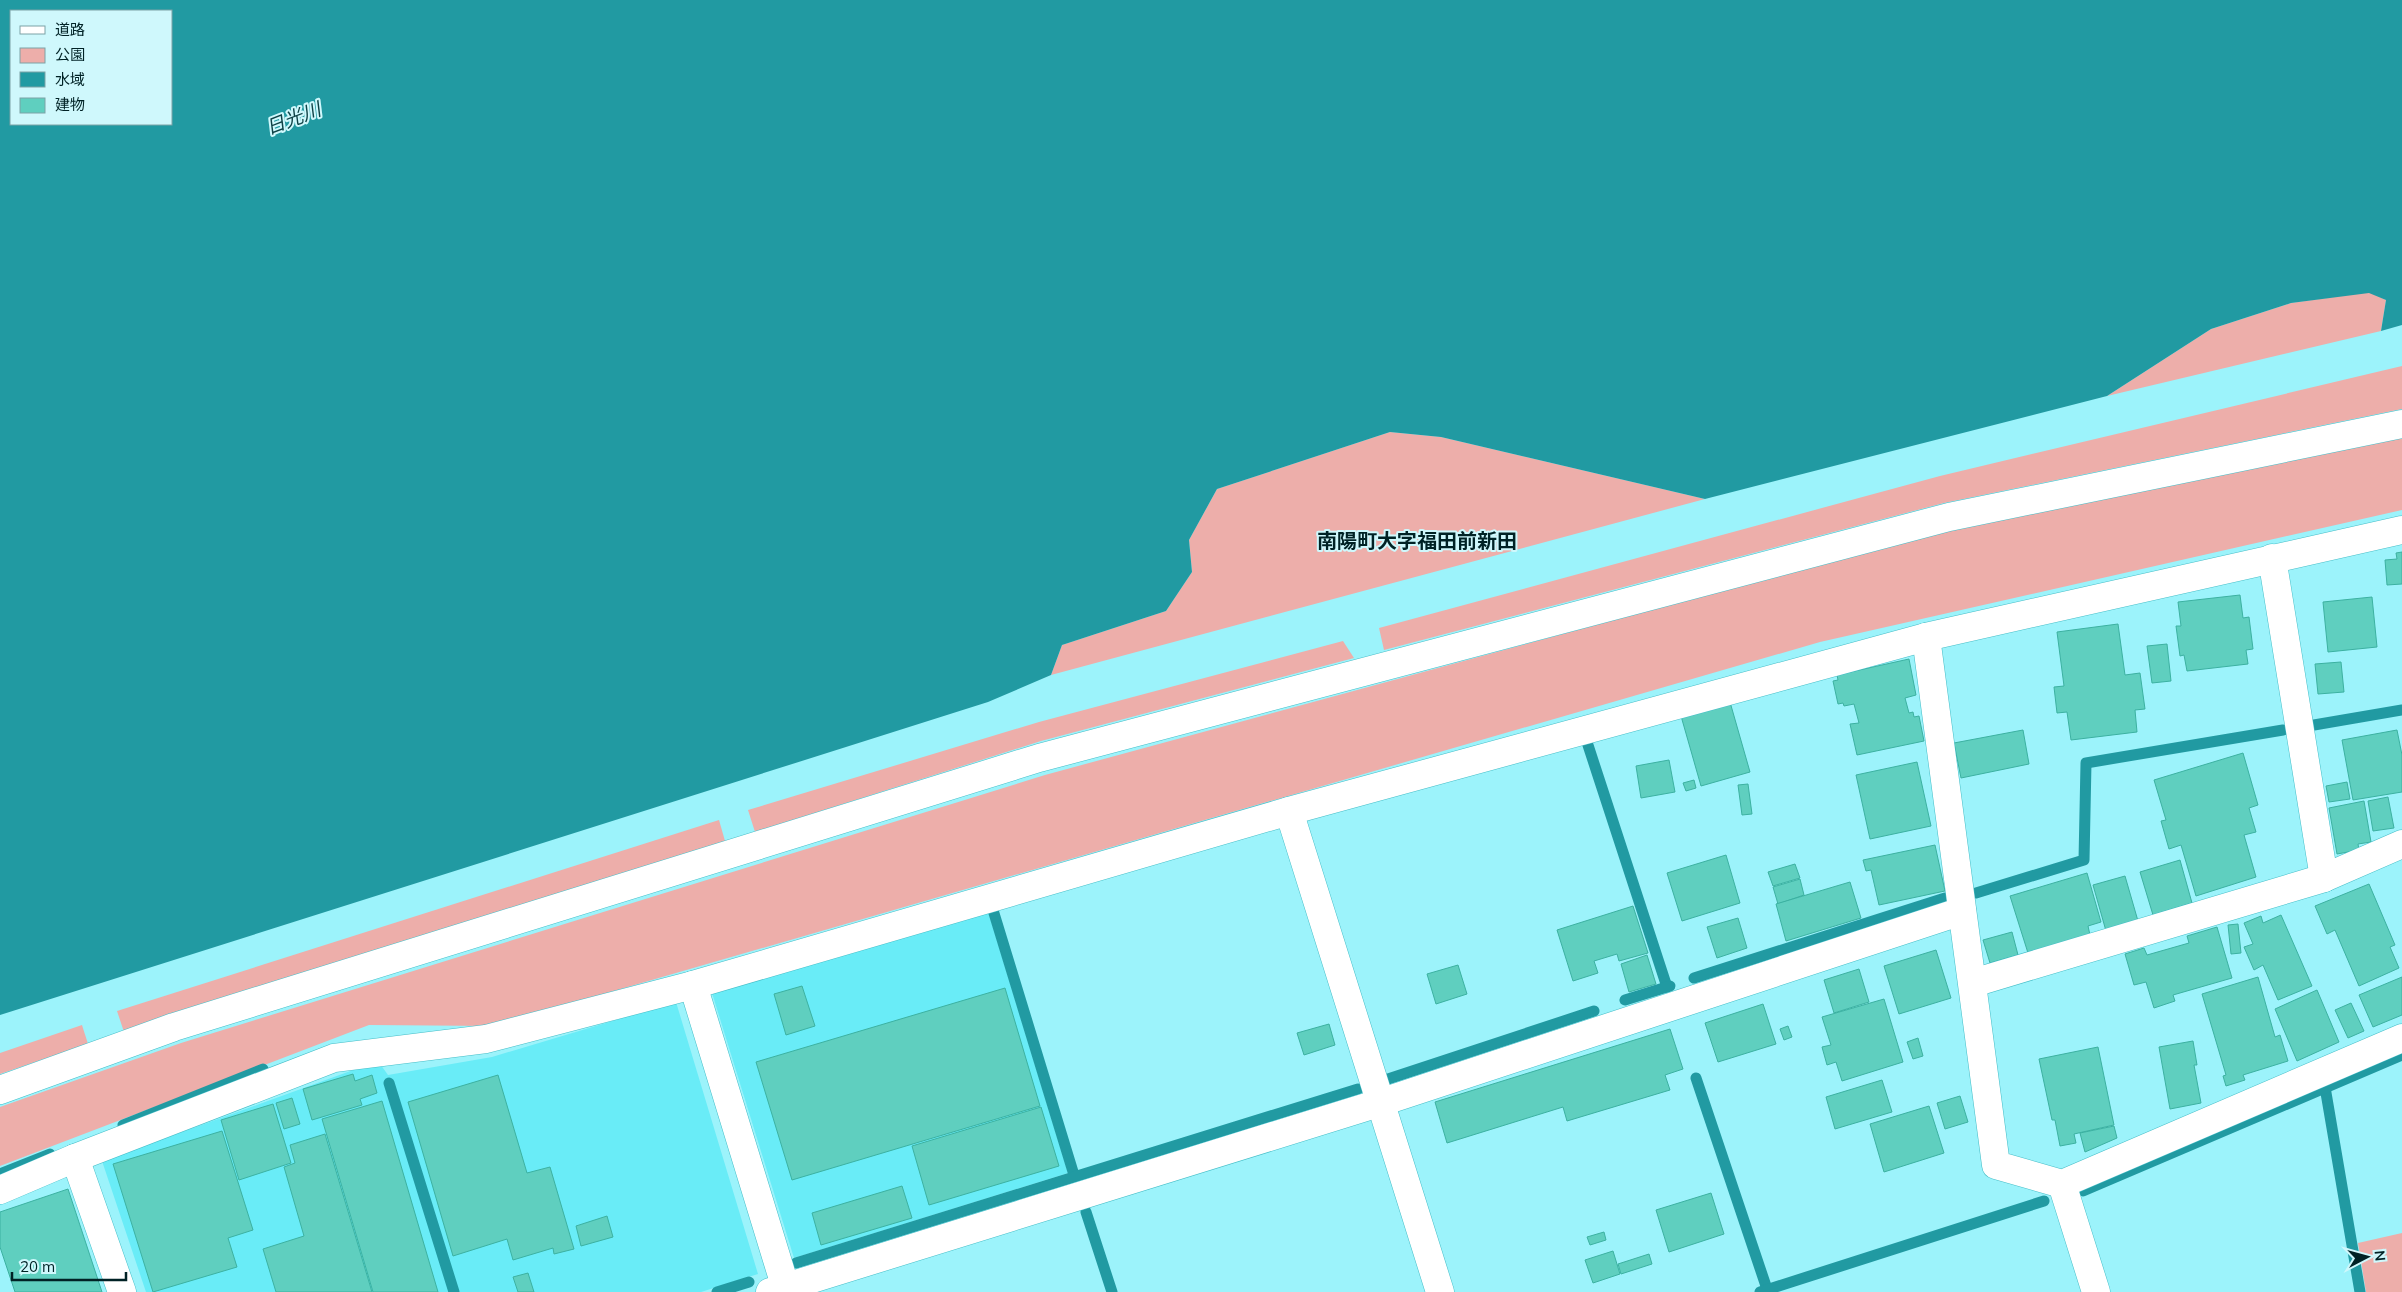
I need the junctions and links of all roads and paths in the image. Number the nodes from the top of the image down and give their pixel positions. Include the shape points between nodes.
1 (2402, 424) edge
2 (2402, 530) edge
3 (2272, 558) junction
4 (1926, 637) junction
5 (1288, 811) junction
6 (2402, 844) edge
7 (2324, 878) junction
8 (1962, 911) junction
9 (1973, 983) junction
10 (693, 985) junction
11 (2402, 1038) edge
12 (0, 1090) edge
13 (1379, 1103) junction
14 (75, 1158) junction
15 (2062, 1184) junction
16 (0, 1190) edge
17 (781, 1290) edge
18 (122, 1292) edge
19 (1440, 1292) edge
20 (2096, 1292) edge

1 - 12 street via 1949,517 1039,758 174,1027
2 - 3 street
3 - 4 street
3 - 7 street
4 - 5 street
4 - 8 street
5 - 10 street
5 - 13 street
6 - 7 street
7 - 9 street
8 - 9 street
8 - 13 street
9 - 15 street via 1996,1165
10 - 14 street via 486,1039 334,1058
10 - 17 street
11 - 15 street
13 - 17 street
13 - 19 street
14 - 16 street
14 - 18 street
15 - 20 street

